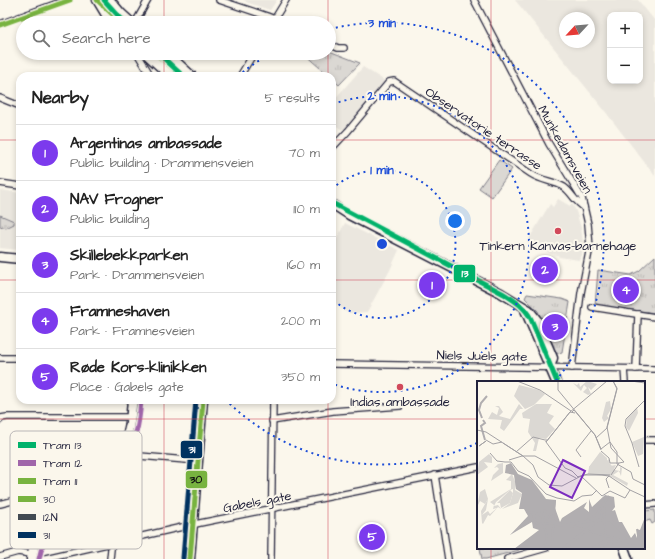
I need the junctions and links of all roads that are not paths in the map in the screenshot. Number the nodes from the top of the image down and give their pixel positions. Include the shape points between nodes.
1 (66, 0) edge
2 (96, 0) edge
3 (110, 0) edge
4 (148, 0) edge
5 (220, 0) edge
6 (286, 0) edge
7 (474, 0) edge
8 (22, 16) edge
9 (107, 16) edge
10 (125, 16) edge
11 (138, 16) edge
12 (261, 16) edge
13 (277, 16) edge
14 (16, 18) edge
15 (0, 24) edge
16 (336, 47) edge
17 (344, 48) dead end
18 (141, 60) edge
19 (153, 60) edge
20 (175, 60) edge
21 (250, 60) edge
22 (149, 72) edge
23 (166, 72) edge
24 (188, 72) edge
25 (242, 72) edge
26 (0, 98) edge
27 (16, 104) edge
28 (336, 144) edge
29 (0, 183) edge
30 (16, 185) edge
31 (336, 207) edge
32 (584, 207) junction
33 (0, 257) edge
34 (16, 259) edge
35 (592, 307) dead end
36 (638, 314) junction
37 (655, 317) edge
38 (0, 358) edge
39 (16, 358) edge
40 (336, 364) edge
41 (550, 368) junction
42 (572, 368) junction
43 (624, 369) junction
44 (636, 369) junction
45 (655, 370) edge
46 (556, 381) edge
47 (625, 381) edge
48 (132, 404) edge
49 (203, 404) edge
50 (273, 404) edge
51 (400, 406) dead end
52 (130, 417) junction
53 (0, 418) edge
54 (272, 421) junction
55 (129, 431) edge
56 (142, 457) edge
57 (198, 462) junction
58 (477, 467) edge
59 (435, 475) junction
60 (10, 501) edge
61 (0, 504) edge
62 (655, 504) edge
63 (645, 505) edge
64 (271, 509) junction
65 (193, 525) junction
66 (142, 537) edge
67 (88, 549) edge
68 (111, 549) edge
69 (543, 549) edge
70 (624, 549) edge
71 (31, 556) edge
72 (0, 557) edge
73 (523, 557) edge
74 (41, 559) edge
75 (110, 559) edge
76 (190, 559) edge
77 (271, 559) edge
78 (448, 559) edge
79 (507, 559) edge
80 (628, 559) edge

1 - 8 street
2 - 9 street
3 - 10 street
4 - 11 street
5 - 12 street
6 - 13 street
7 - 32 street, Munkedamsveien via 549,144 579,191
14 - 15 street
16 - 17 street
18 - 22 street
19 - 23 street
20 - 24 street
21 - 25 street
26 - 27 street
28 - 32 street, Observatorie terrasse via 389,82 394,81 538,179 563,186 577,203
29 - 30 street
31 - 41 street via 523,307
32 - 42 street, Munkedamsveien via 590,247 581,293
33 - 34 street
35 - 36 street
36 - 37 street
36 - 44 street
38 - 39 street
40 - 41 street, Niels Juels gate
41 - 42 street, Niels Juels gate
41 - 46 street
42 - 43 street, Niels Juels gate
43 - 44 street, Niels Juels gate
43 - 47 street
44 - 45 street, Niels Juels gate
48 - 52 street
49 - 57 street
50 - 54 street
51 - 54 street via 333,411
52 - 53 street
52 - 55 street
54 - 64 street
56 - 57 street
57 - 65 street
58 - 59 street, Gabels gate
59 - 64 street, Gabels gate
59 - 78 street
60 - 61 street
62 - 63 street
64 - 65 street, Gabels gate
64 - 77 street
65 - 66 street, Gabels gate
65 - 76 street
67 - 74 street, Gabels gate
68 - 75 street
69 - 73 street
70 - 80 street
71 - 72 street via 18,552
73 - 79 street

